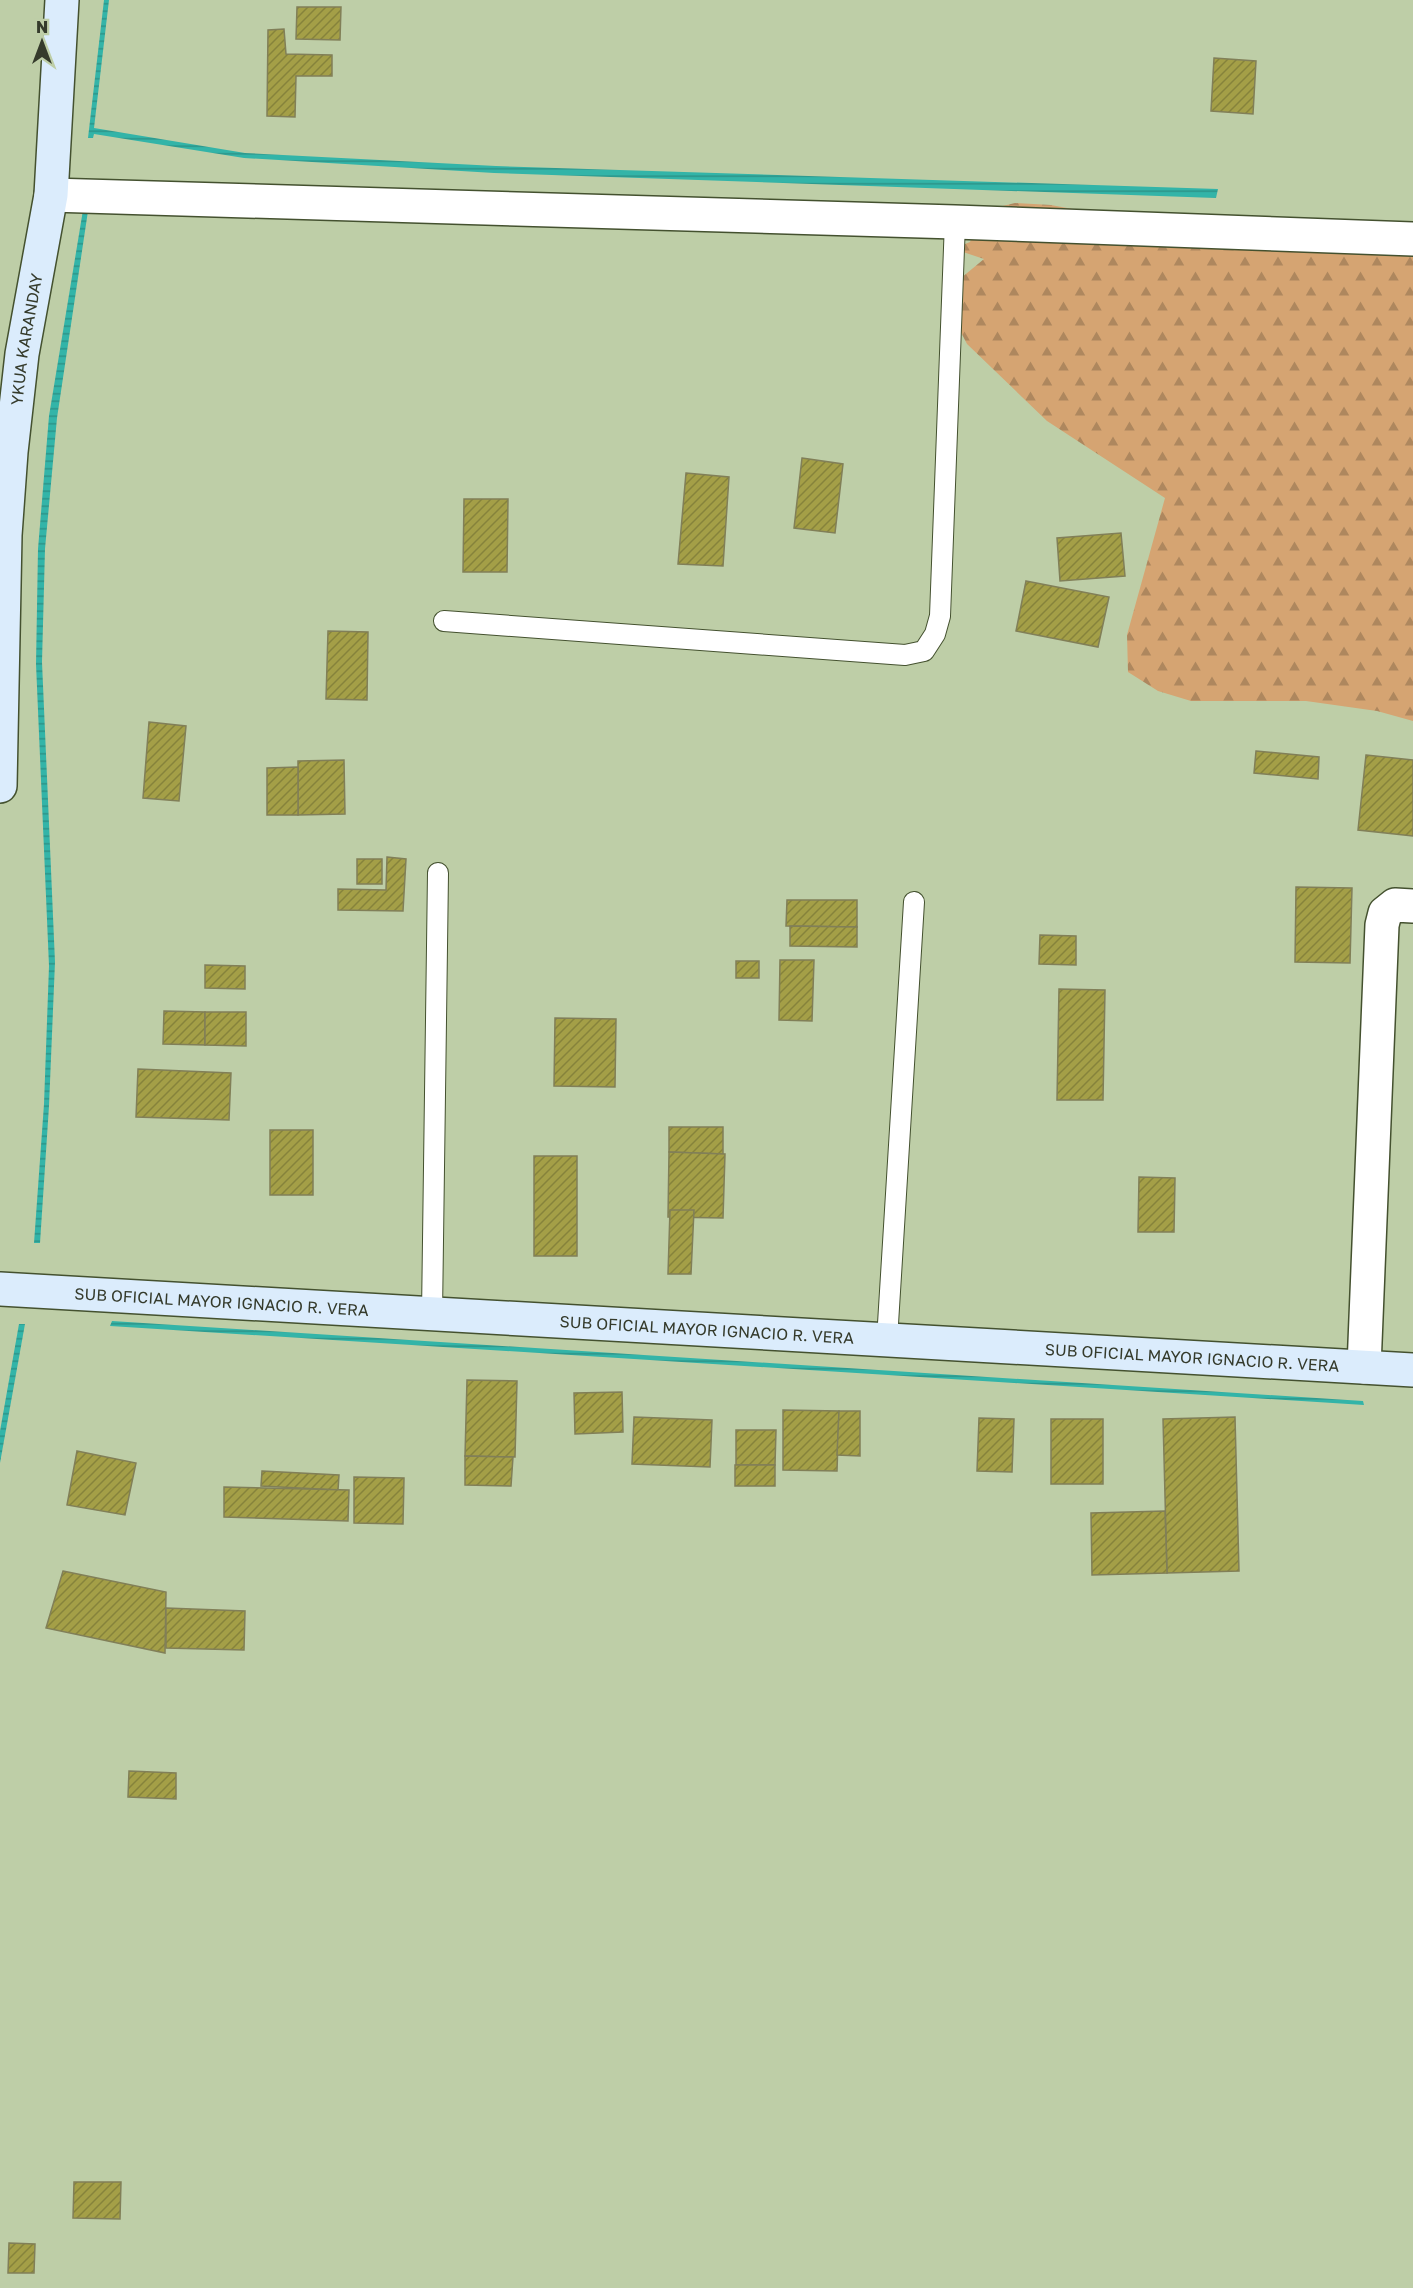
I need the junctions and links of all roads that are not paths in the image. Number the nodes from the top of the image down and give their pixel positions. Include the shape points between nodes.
1 (62, 0) edge
2 (51, 195) junction
3 (955, 222) junction
4 (1413, 238) edge
5 (444, 621) dead end
6 (0, 786) edge
7 (438, 873) dead end
8 (914, 902) dead end
9 (1413, 906) edge
10 (0, 1289) edge
11 (432, 1314) junction
12 (887, 1340) junction
13 (1364, 1367) junction
14 (1413, 1370) edge

1 - 2 street, YKUA KARANDAY
2 - 3 street
2 - 6 street, YKUA KARANDAY via 22,354 10,452
3 - 4 street
3 - 5 lane via 940,616 924,651 905,655
7 - 11 lane
8 - 12 lane
9 - 13 street via 1395,905 1385,913 1382,925
10 - 11 street, SUB OFICIAL MAYOR IGNACIO R. VERA
11 - 12 street, SUB OFICIAL MAYOR IGNACIO R. VERA
12 - 13 street, SUB OFICIAL MAYOR IGNACIO R. VERA
13 - 14 street, SUB OFICIAL MAYOR IGNACIO R. VERA

